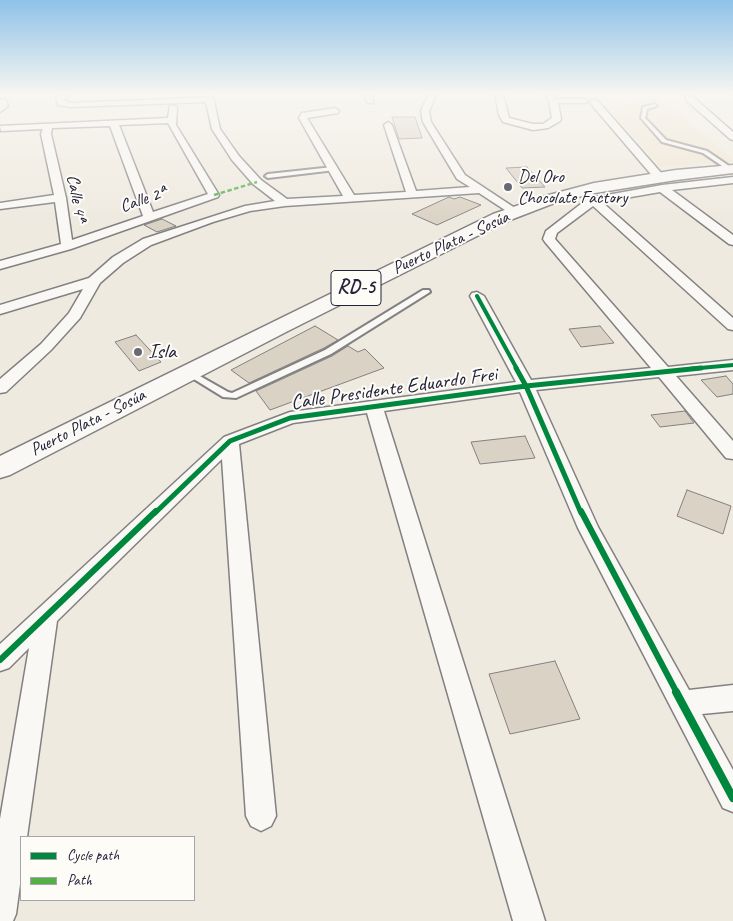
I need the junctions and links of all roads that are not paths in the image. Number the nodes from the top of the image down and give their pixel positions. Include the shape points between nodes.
1 (47, 138) edge
2 (119, 138) edge
3 (180, 138) edge
4 (222, 138) edge
5 (315, 138) edge
6 (393, 138) edge
7 (437, 138) edge
8 (625, 138) edge
9 (661, 138) edge
10 (333, 169) junction
11 (732, 173) edge
12 (268, 176) dead end
13 (661, 183) junction
14 (481, 190) junction
15 (412, 194) junction
16 (587, 196) junction
17 (60, 198) junction
18 (350, 198) junction
19 (284, 203) junction
20 (0, 206) edge
21 (515, 212) junction
22 (149, 217) junction
23 (733, 241) edge
24 (67, 246) junction
25 (0, 265) edge
26 (94, 282) junction
27 (426, 292) dead end
28 (477, 296) dead end
29 (0, 310) edge
30 (733, 326) edge
31 (733, 365) edge
32 (662, 372) junction
33 (188, 373) junction
34 (526, 386) junction
35 (0, 388) edge
36 (374, 406) junction
37 (230, 441) junction
38 (733, 453) edge
39 (0, 468) edge
40 (46, 616) junction
41 (0, 660) edge
42 (733, 698) edge
43 (682, 702) junction
44 (733, 798) edge
45 (261, 816) dead end
46 (0, 914) edge
47 (529, 921) edge

1 - 17 street, Calle 4ª
2 - 22 street
3 - 22 street, Calle 2ª via 214,195
4 - 19 street via 257,182
5 - 10 street
6 - 15 street
7 - 14 street via 461,177
8 - 13 street
9 - 11 lane via 704,152
10 - 12 lane
10 - 18 street
11 - 13 main road, Puerto Plata - Sosúa / RD-5
13 - 16 main road, Puerto Plata - Sosúa / RD-5
13 - 23 street
14 - 15 street
14 - 21 street
15 - 18 street
16 - 21 main road, Puerto Plata - Sosúa / RD-5 via 551,199
16 - 30 street
16 - 32 street via 549,239
17 - 20 street
17 - 24 street, Calle 4ª
18 - 19 street
19 - 26 street via 249,208 146,242 118,260
21 - 33 main road, Puerto Plata - Sosúa / RD-5
22 - 24 street, Calle 2ª
24 - 25 street, Calle 2ª
26 - 29 street
26 - 35 street via 75,315
27 - 33 lane via 328,352 232,396
28 - 34 street
31 - 32 street, Calle Presidente Eduardo Frei
32 - 34 street, Calle Presidente Eduardo Frei
32 - 38 street
33 - 39 main road, Puerto Plata - Sosúa / RD-5
34 - 36 street, Calle Presidente Eduardo Frei
34 - 43 street via 588,528
36 - 37 street, Calle Presidente Eduardo Frei via 290,418
36 - 47 street
37 - 40 street, Calle Presidente Eduardo Frei
37 - 45 street
40 - 41 street, Calle Presidente Eduardo Frei
40 - 46 street
42 - 43 street
43 - 44 street

